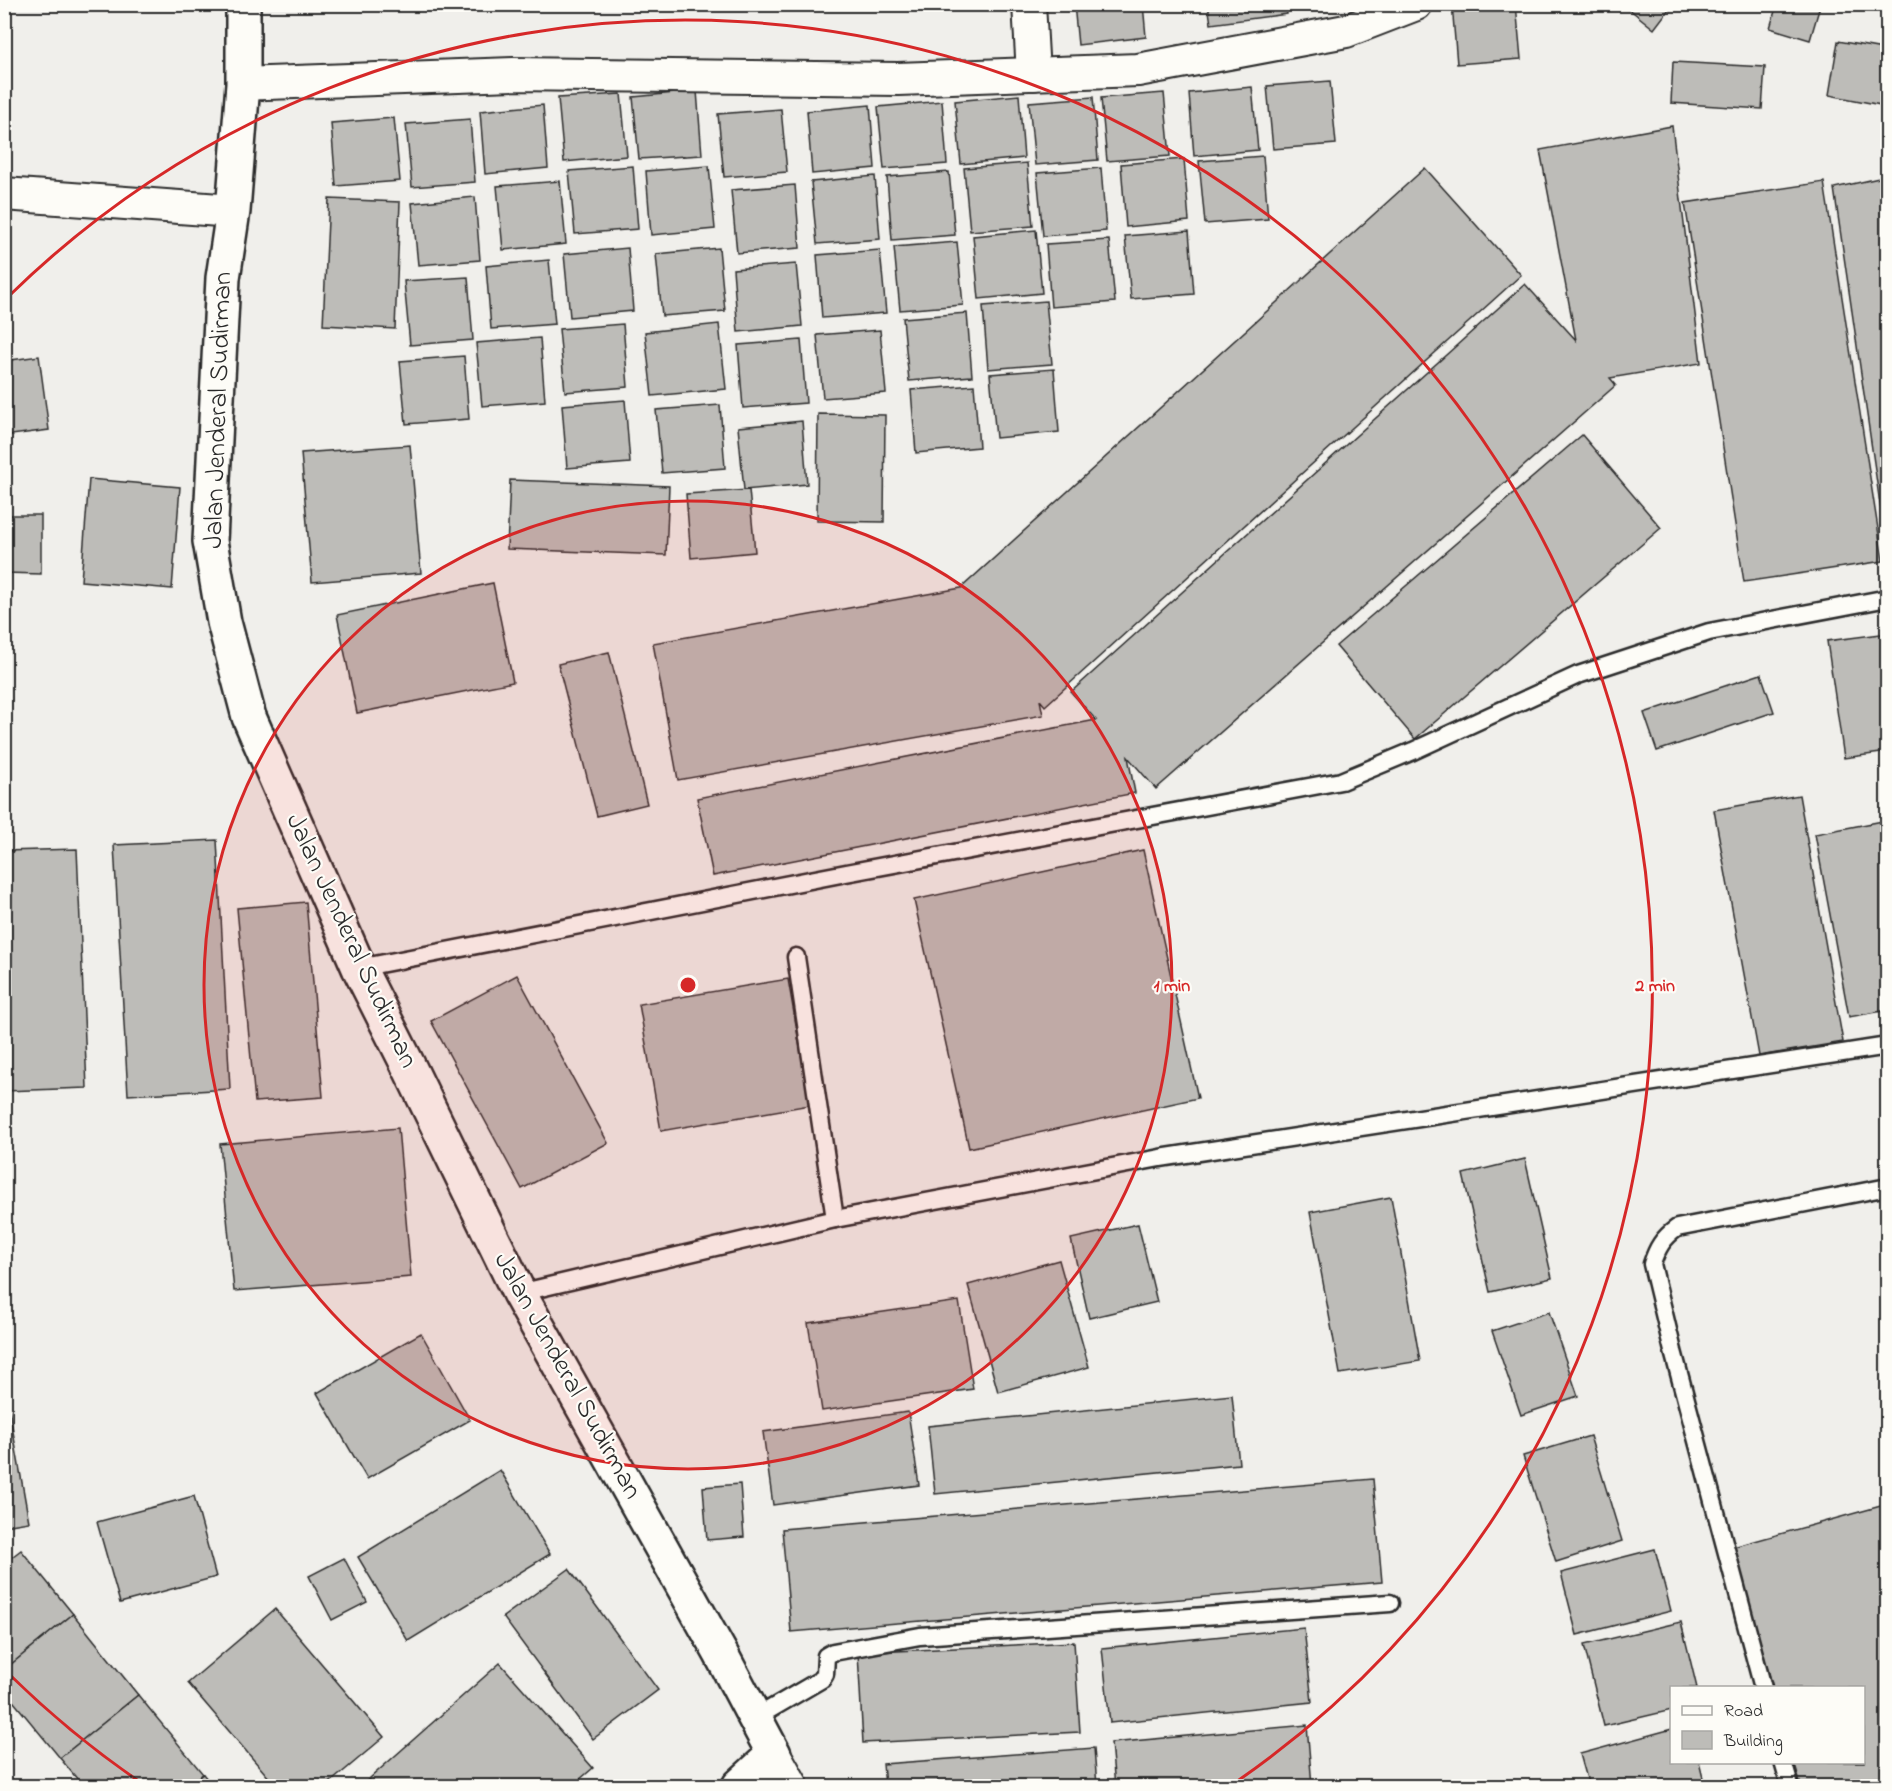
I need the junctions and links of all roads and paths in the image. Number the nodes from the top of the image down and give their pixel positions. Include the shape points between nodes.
1 (243, 4) edge
2 (1029, 4) edge
3 (1416, 4) edge
4 (1033, 74) junction
5 (243, 84) junction
6 (4, 194) edge
7 (233, 211) junction
8 (1887, 597) edge
9 (796, 957) dead end
10 (359, 968) junction
11 (1887, 1046) edge
12 (1887, 1187) edge
13 (835, 1219) junction
14 (519, 1293) junction
15 (1389, 1603) dead end
16 (1762, 1686) edge
17 (755, 1718) junction
18 (774, 1754) junction
19 (1784, 1764) edge
20 (739, 1786) edge
21 (792, 1786) edge
22 (1790, 1786) edge

1 - 5 main road, Jalan Jenderal Sudirman
2 - 4 street
3 - 4 street via 1346,31 1138,70
4 - 5 street via 898,79 513,74
5 - 7 main road, Jalan Jenderal Sudirman
6 - 7 street
7 - 10 main road, Jalan Jenderal Sudirman via 222,278 210,541 224,622 249,717
8 - 10 lane via 1709,632 1578,675 1341,782
9 - 13 lane
10 - 14 main road, Jalan Jenderal Sudirman
11 - 13 lane via 1160,1158
12 - 16 lane via 1677,1228 1662,1241 1652,1264
13 - 14 lane
14 - 17 main road, Jalan Jenderal Sudirman
15 - 17 lane via 920,1636 833,1652 826,1656 822,1679
17 - 18 main road, Jalan Jenderal Sudirman
18 - 20 main road
18 - 21 street
19 - 22 lane

